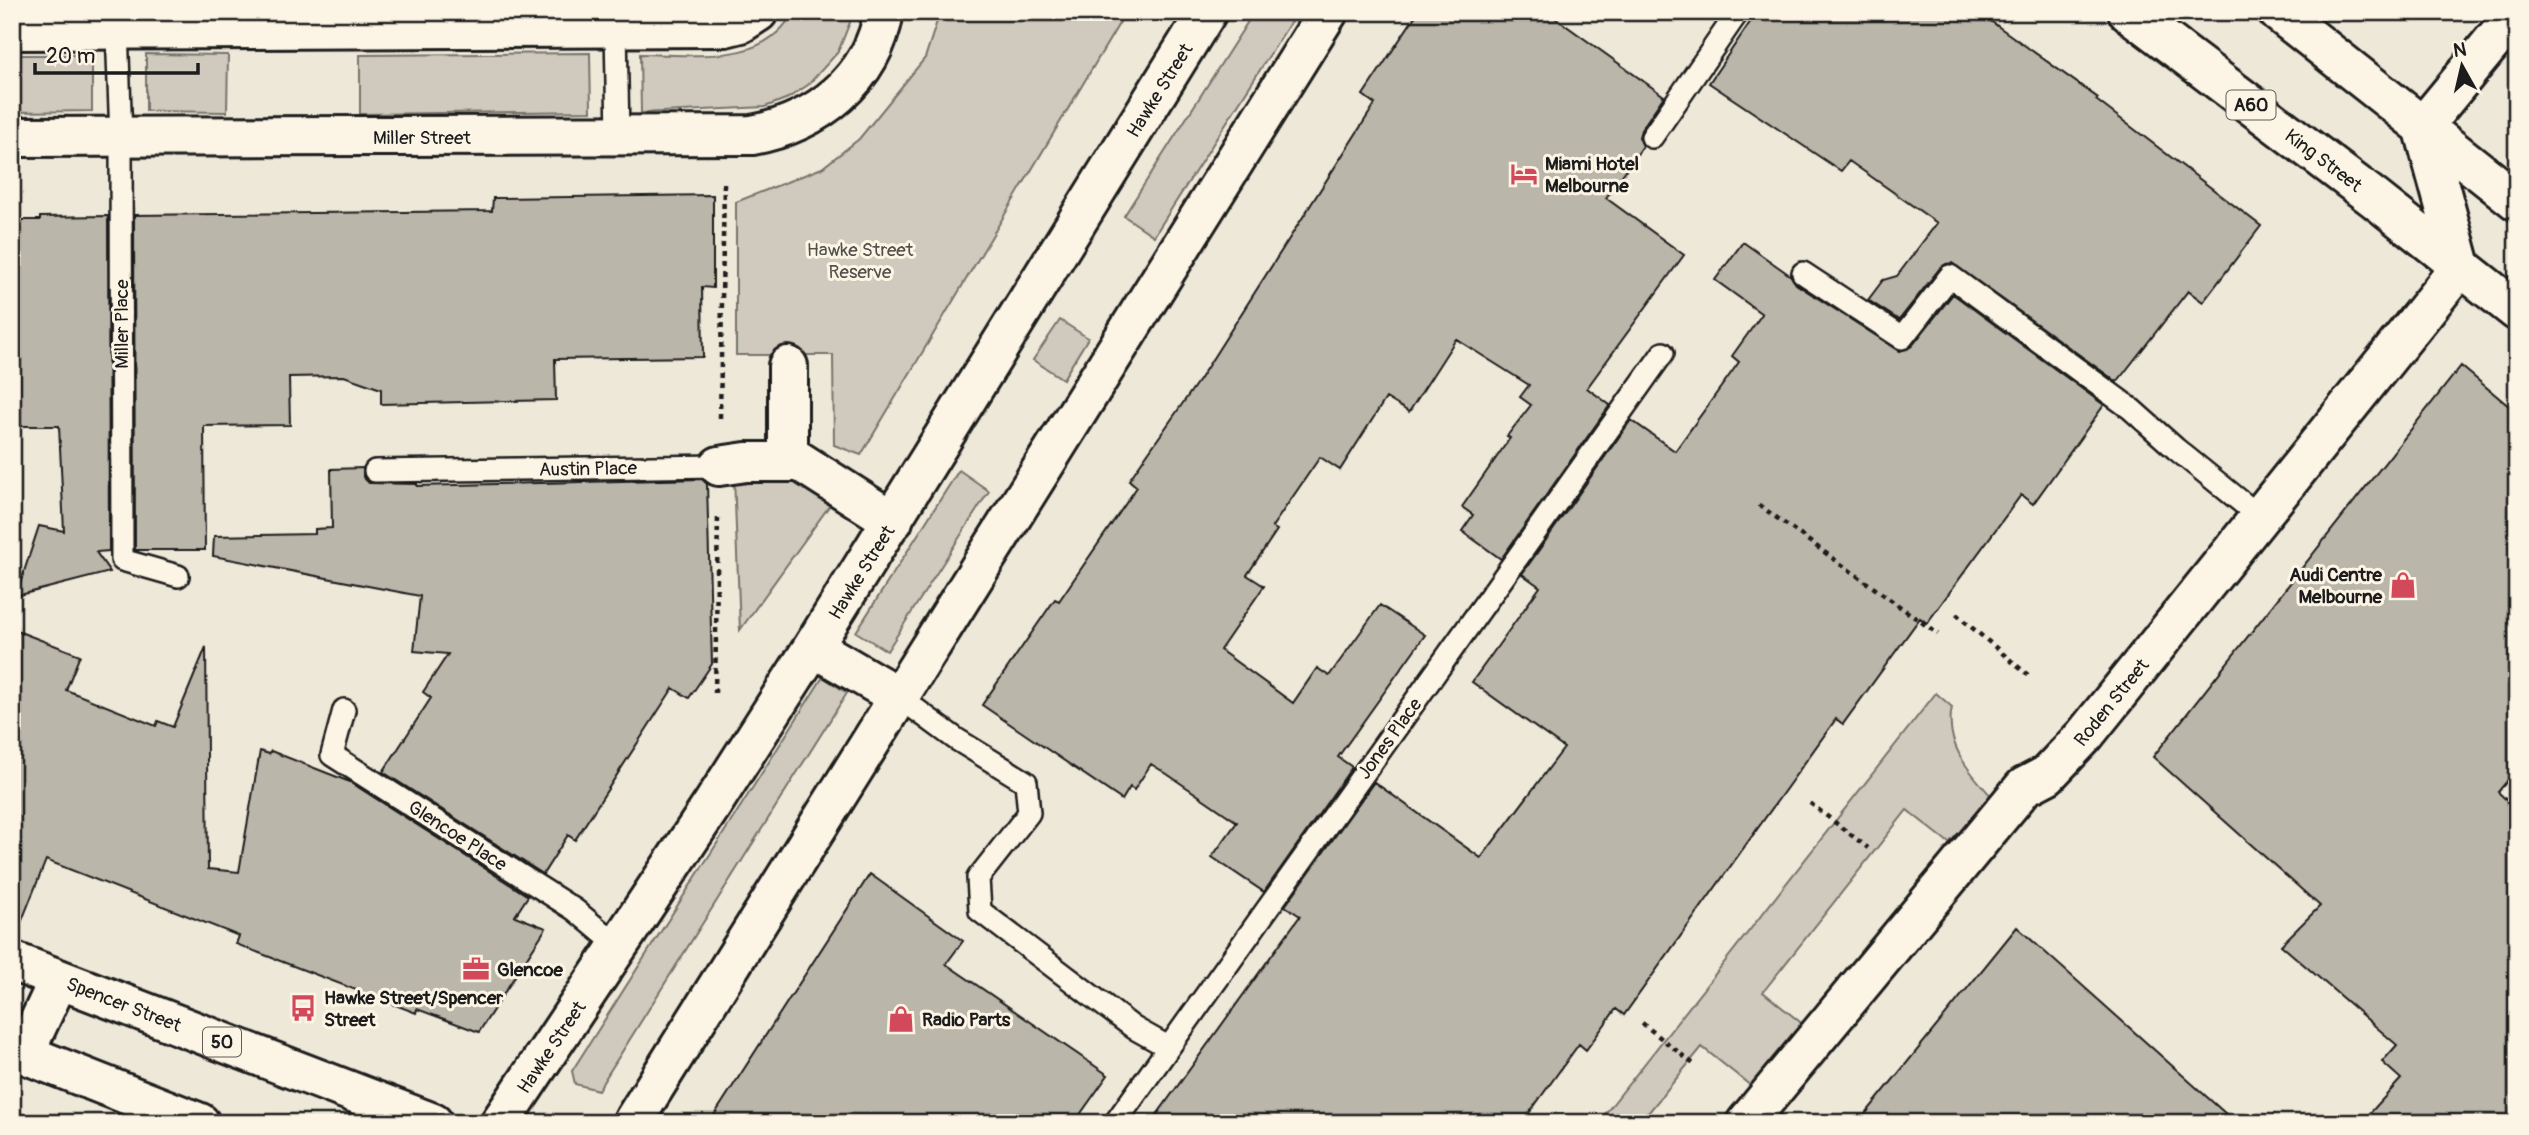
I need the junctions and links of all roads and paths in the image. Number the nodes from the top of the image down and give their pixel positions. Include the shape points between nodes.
1 (884, 12) edge
2 (1207, 12) edge
3 (1328, 12) edge
4 (1738, 12) edge
5 (2128, 12) edge
6 (2278, 12) edge
7 (2517, 12) edge
8 (742, 20) edge
9 (616, 28) junction
10 (117, 29) junction
11 (12, 30) edge
12 (2423, 126) junction
13 (726, 136) junction
14 (12, 137) edge
15 (121, 137) junction
16 (618, 137) junction
17 (1652, 137) dead end
18 (2517, 201) edge
19 (2460, 266) junction
20 (1803, 273) dead end
21 (2517, 311) edge
22 (1663, 353) dead end
23 (788, 366) dead end
24 (800, 461) junction
25 (719, 466) junction
26 (374, 471) dead end
27 (1759, 505) dead end
28 (2260, 517) junction
29 (893, 521) junction
30 (178, 576) dead end
31 (1956, 614) dead end
32 (1938, 634) dead end
33 (813, 647) junction
34 (2028, 675) dead end
35 (715, 693) dead end
36 (899, 697) junction
37 (344, 710) dead end
38 (1810, 803) dead end
39 (1868, 848) dead end
40 (618, 946) junction
41 (12, 961) edge
42 (59, 979) junction
43 (1642, 1023) dead end
44 (1168, 1047) junction
45 (18, 1051) edge
46 (1696, 1066) dead end
47 (200, 1123) edge
48 (433, 1123) edge
49 (500, 1123) edge
50 (632, 1123) edge
51 (1115, 1123) edge
52 (1746, 1123) edge

1 - 13 main road, Miller Street via 860,71 825,107 774,131
2 - 29 main road, Hawke Street
3 - 36 main road
4 - 17 lane
5 - 19 main road, King Street / A60
6 - 12 main road
7 - 12 main road
8 - 9 main road
9 - 10 main road
9 - 16 lane
10 - 11 main road
10 - 15 lane, Miller Place
12 - 18 main road
12 - 19 main road
13 - 16 main road, Miller Street
13 - 25 path
14 - 15 main road, Miller Street
15 - 16 main road, Miller Street
15 - 30 lane, Miller Place via 122,559
19 - 21 main road, King Street / A60
19 - 28 main road, Roden Street
20 - 28 lane via 1902,338 1950,276 2130,408
22 - 44 lane, Jones Place
23 - 24 main road via 788,454
24 - 25 main road, Austin Place
24 - 29 main road
25 - 26 lane, Austin Place
25 - 35 path
27 - 32 path
28 - 52 main road, Roden Street via 2071,751 2047,775 2024,788
29 - 33 main road, Hawke Street
31 - 34 path
33 - 36 main road
33 - 40 main road, Hawke Street
36 - 44 lane via 1026,782 1029,813 978,878 980,911 1134,1028
36 - 50 main road
37 - 40 lane, Glencoe Place via 332,755 575,910
38 - 39 path
40 - 49 main road, Hawke Street
41 - 42 main road, Spencer Street / 50
42 - 45 main road
42 - 48 main road, Spencer Street / 50
43 - 46 path
44 - 51 lane, Jones Place
45 - 47 main road

